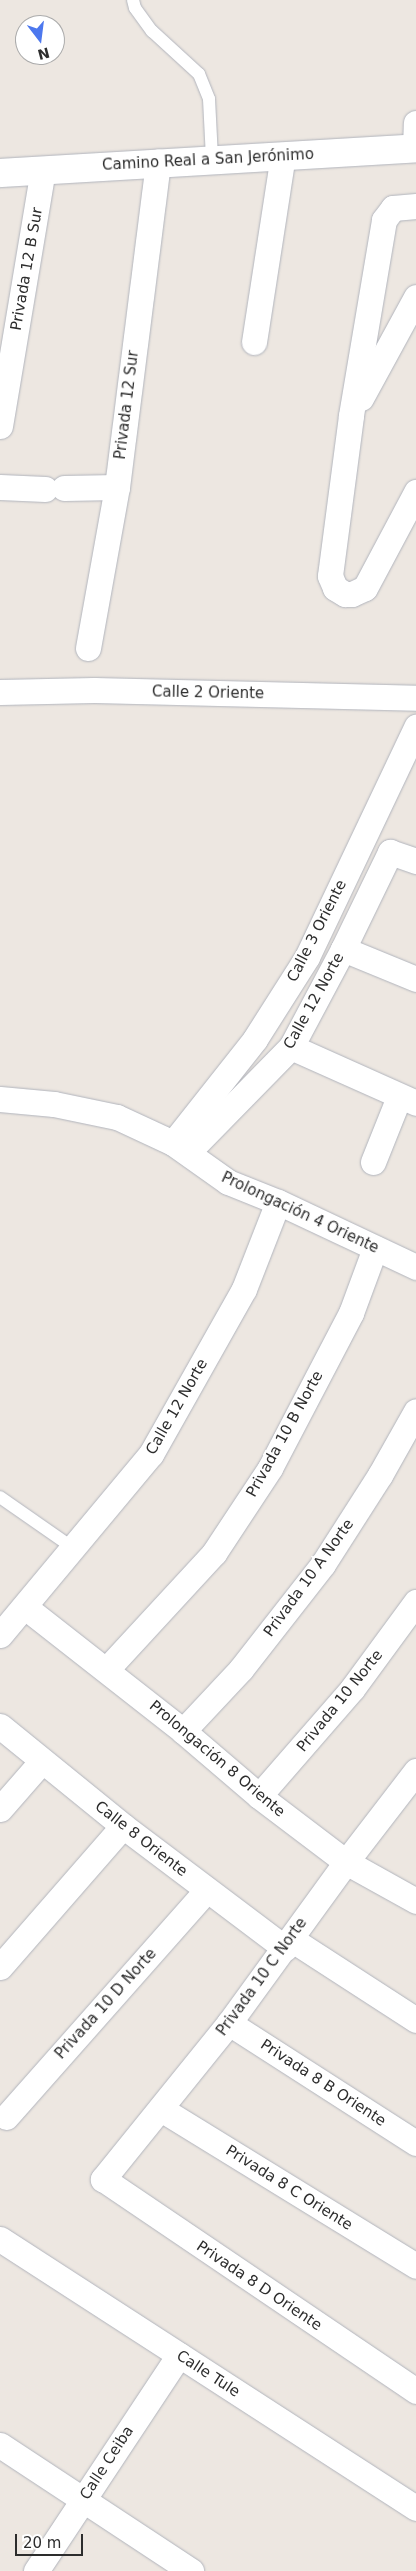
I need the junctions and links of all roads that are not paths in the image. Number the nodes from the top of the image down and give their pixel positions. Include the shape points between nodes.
1 (133, 0) edge
2 (416, 140) edge
3 (283, 155) junction
4 (212, 159) junction
5 (158, 162) junction
6 (43, 170) junction
7 (2, 171) edge
8 (416, 206) edge
9 (416, 297) edge
10 (254, 342) dead end
11 (351, 416) junction
12 (0, 426) edge
13 (0, 487) edge
14 (117, 487) junction
15 (416, 492) edge
16 (88, 648) dead end
17 (0, 692) edge
18 (416, 698) edge
19 (416, 727) edge
20 (416, 861) edge
21 (343, 949) junction
22 (416, 979) edge
23 (291, 1048) junction
24 (0, 1099) edge
25 (408, 1100) edge
26 (180, 1147) junction
27 (373, 1162) dead end
28 (278, 1202) junction
29 (375, 1248) junction
30 (416, 1267) edge
31 (416, 1411) edge
32 (0, 1497) edge
33 (73, 1548) junction
34 (416, 1602) edge
35 (25, 1606) junction
36 (2, 1628) edge
37 (107, 1670) junction
38 (0, 1726) edge
39 (183, 1731) junction
40 (42, 1761) junction
41 (416, 1771) edge
42 (259, 1796) junction
43 (0, 1809) edge
44 (124, 1826) junction
45 (346, 1862) junction
46 (207, 1890) junction
47 (416, 1901) edge
48 (288, 1943) junction
49 (0, 1967) edge
50 (416, 2020) edge
51 (229, 2023) junction
52 (162, 2109) junction
53 (6, 2117) dead end
54 (416, 2143) edge
55 (103, 2179) joint
56 (0, 2239) edge
57 (416, 2266) edge
58 (179, 2355) junction
59 (416, 2391) edge
60 (0, 2445) edge
61 (83, 2500) junction
62 (416, 2508) edge
63 (36, 2571) edge
64 (191, 2571) edge

1 - 4 lane via 152,31 199,74 209,99
2 - 3 street, Camino Real a San Jerónimo
3 - 4 street, Camino Real a San Jerónimo
3 - 10 street
4 - 5 street, Camino Real a San Jerónimo
5 - 6 street, Camino Real a San Jerónimo
5 - 14 street, Privada 12 Sur
6 - 7 street, Camino Real a San Jerónimo
6 - 12 street, Privada 12 B Sur
8 - 11 street via 394,208 384,220
9 - 11 street
11 - 15 street via 330,576 335,588 352,594 365,588
13 - 14 street
14 - 16 street, Privada 12 Sur
17 - 18 street, Calle 2 Oriente via 94,690
19 - 26 street, Calle 3 Oriente via 307,956 255,1040
20 - 21 street, Calle 12 Norte via 390,852
21 - 22 street
21 - 23 street, Calle 12 Norte
23 - 25 street
23 - 26 street, Calle 12 Norte
24 - 26 street, Prolongación 4 Oriente via 54,1104 117,1117
25 - 27 street
26 - 28 street, Prolongación 4 Oriente via 228,1182
28 - 29 street, Prolongación 4 Oriente
28 - 33 street, Calle 12 Norte via 244,1289 152,1454
29 - 30 street, Prolongación 4 Oriente
29 - 37 street, Privada 10 B Norte via 351,1313 270,1468 214,1553
31 - 39 street, Privada 10 A Norte via 380,1475 322,1564 241,1669
32 - 33 lane
33 - 35 street, Calle 12 Norte
34 - 42 street, Privada 10 Norte via 352,1690
35 - 36 street, Calle 12 Norte
35 - 37 street, Prolongación 8 Oriente
37 - 39 street, Prolongación 8 Oriente
38 - 40 street, Calle 8 Oriente
39 - 42 street, Prolongación 8 Oriente
40 - 43 street
40 - 44 street, Calle 8 Oriente
41 - 45 street, Privada 10 C Norte
42 - 45 street, Prolongación 8 Oriente
44 - 46 street, Calle 8 Oriente
44 - 49 street
45 - 47 street, Prolongación 8 Oriente
45 - 48 street, Privada 10 C Norte
46 - 48 street, Calle 8 Oriente
46 - 53 street, Privada 10 D Norte
48 - 50 street, Calle 8 Oriente
48 - 51 street, Privada 10 C Norte
51 - 52 street, Privada 10 C Norte
51 - 54 street, Privada 8 B Oriente
52 - 55 street, Privada 10 C Norte
52 - 57 street, Privada 8 C Oriente
55 - 59 street, Privada 8 D Oriente
56 - 58 street, Calle Tule
58 - 61 street, Calle Ceiba
58 - 62 street, Calle Tule
60 - 61 street
61 - 63 street, Calle Ceiba
61 - 64 street

